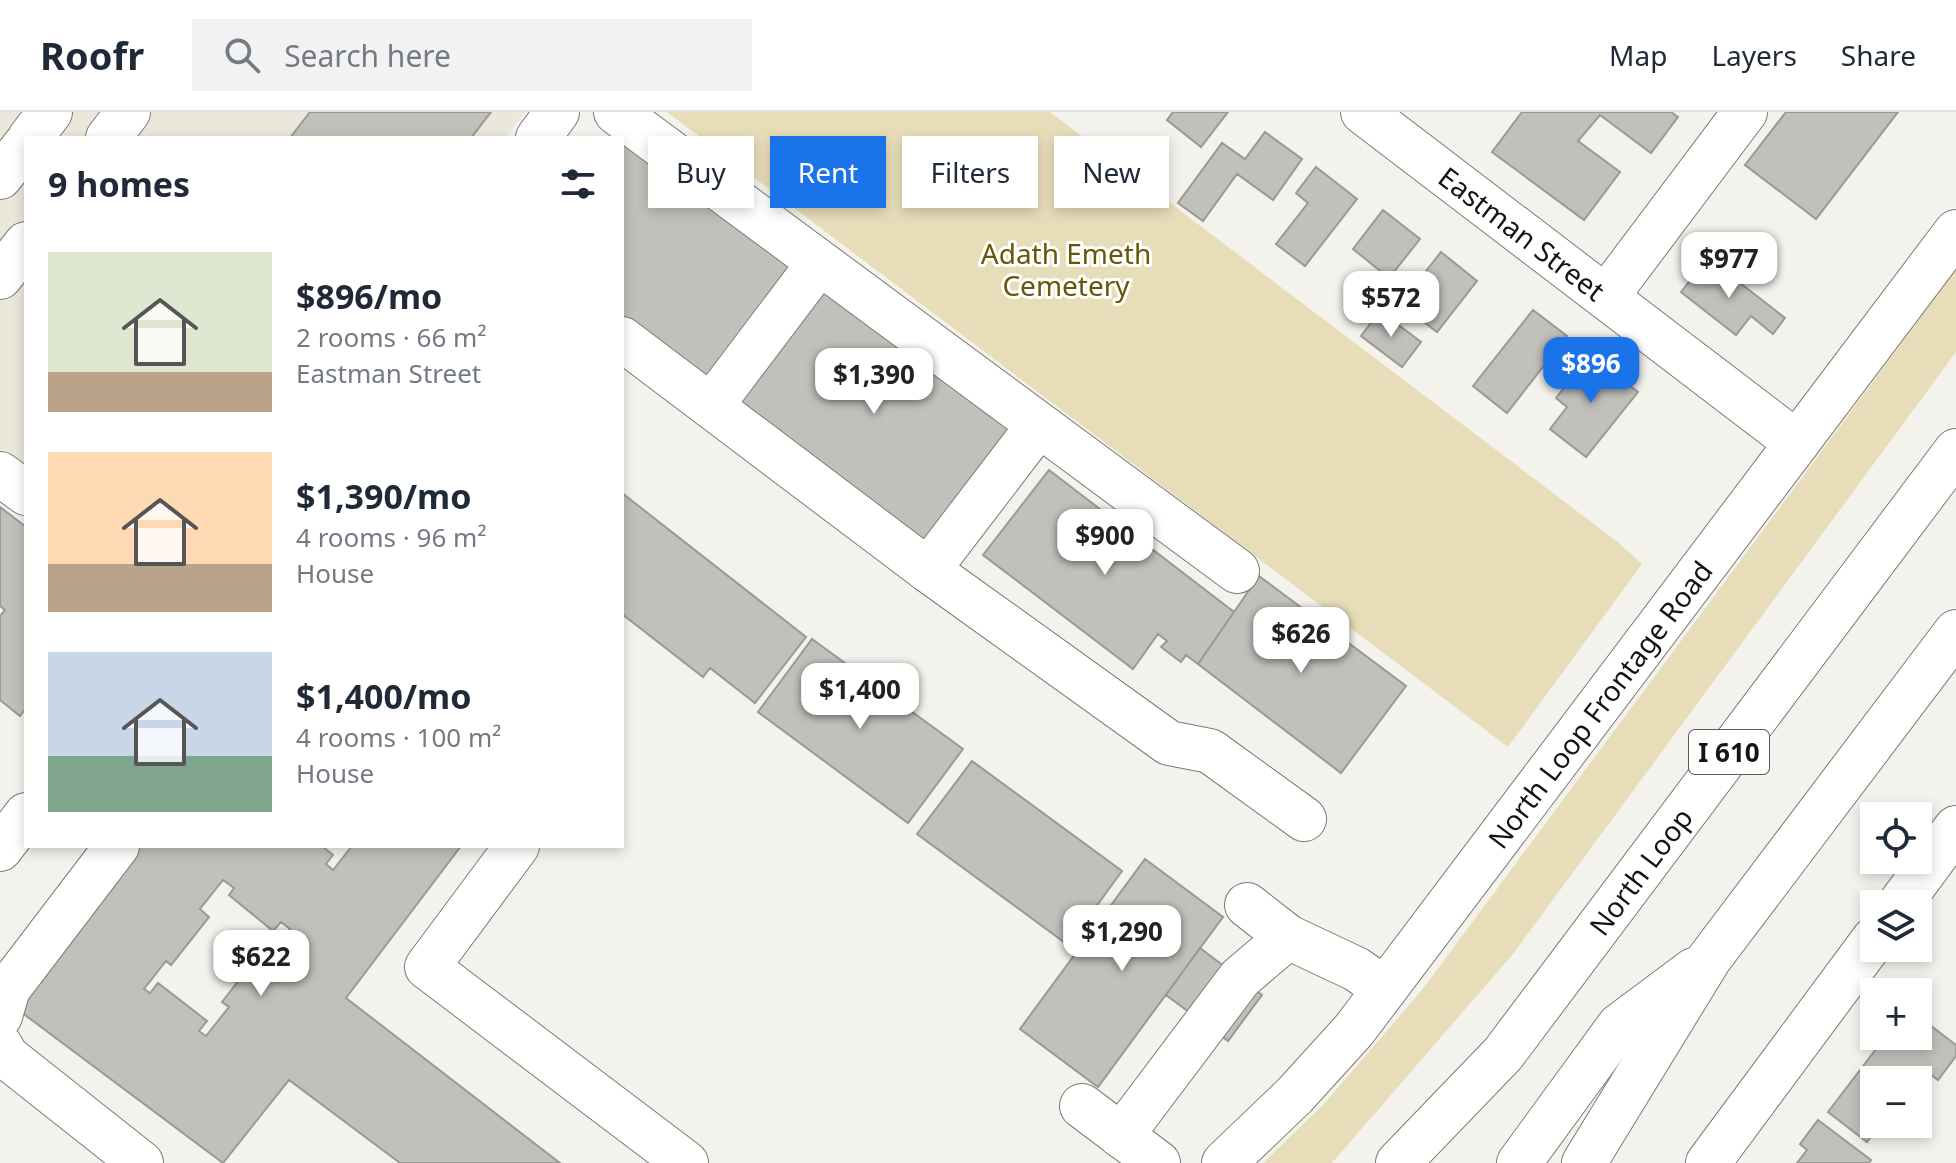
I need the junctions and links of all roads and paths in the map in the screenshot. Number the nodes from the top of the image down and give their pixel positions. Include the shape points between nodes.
1 (50, 112) edge
2 (128, 112) edge
3 (557, 112) edge
4 (615, 112) edge
5 (1363, 112) edge
6 (1745, 112) edge
7 (32, 136) edge
8 (110, 136) edge
9 (539, 136) edge
10 (596, 136) edge
11 (24, 147) edge
12 (0, 177) edge
13 (1956, 232) edge
14 (24, 247) edge
15 (819, 263) junction
16 (0, 277) edge
17 (1606, 297) junction
18 (624, 341) edge
19 (711, 406) junction
20 (1038, 426) junction
21 (1797, 443) junction
22 (1956, 451) edge
23 (0, 474) edge
24 (24, 492) edge
25 (928, 570) junction
26 (1237, 571) dead end
27 (1956, 632) edge
28 (24, 818) edge
29 (1304, 819) dead end
30 (1956, 828) edge
31 (115, 848) edge
32 (516, 848) edge
33 (0, 849) edge
34 (1910, 890) edge
35 (1247, 905) dead end
36 (1288, 937) junction
37 (1860, 958) edge
38 (1709, 959) junction
39 (1385, 989) junction
40 (0, 1016) edge
41 (0, 1045) edge
42 (1503, 1054) junction
43 (1082, 1106) dead end
44 (1121, 1136) junction
45 (141, 1163) edge
46 (686, 1163) edge
47 (1158, 1163) edge
48 (1224, 1163) edge
49 (1398, 1163) edge
50 (1437, 1163) edge
51 (1519, 1163) edge
52 (1584, 1163) edge
53 (1708, 1163) edge

1 - 7 main road
2 - 8 main road
3 - 9 main road
4 - 10 main road
4 - 15 main road
5 - 17 main road, Eastman Street
6 - 17 main road
11 - 12 main road
13 - 21 main road, North Loop Frontage Road
14 - 16 main road
15 - 19 main road
15 - 20 main road
17 - 21 main road, Eastman Street
18 - 19 main road
19 - 25 main road
20 - 25 main road
20 - 26 main road
21 - 39 main road, North Loop Frontage Road
22 - 42 main road, North Loop / I 610
23 - 24 main road
25 - 29 main road via 1169,743 1210,751
27 - 38 main road
28 - 33 main road
30 - 34 main road
31 - 40 main road via 8,989
32 - 46 main road via 427,967
35 - 36 main road
36 - 39 main road
36 - 44 main road via 1240,978
37 - 53 main road
38 - 51 main road via 1619,1026
38 - 52 main road
39 - 48 main road, North Loop Frontage Road via 1295,1095
41 - 45 main road via 7,1057
42 - 49 main road, North Loop / I 610
42 - 50 main road
43 - 44 main road
44 - 47 main road

